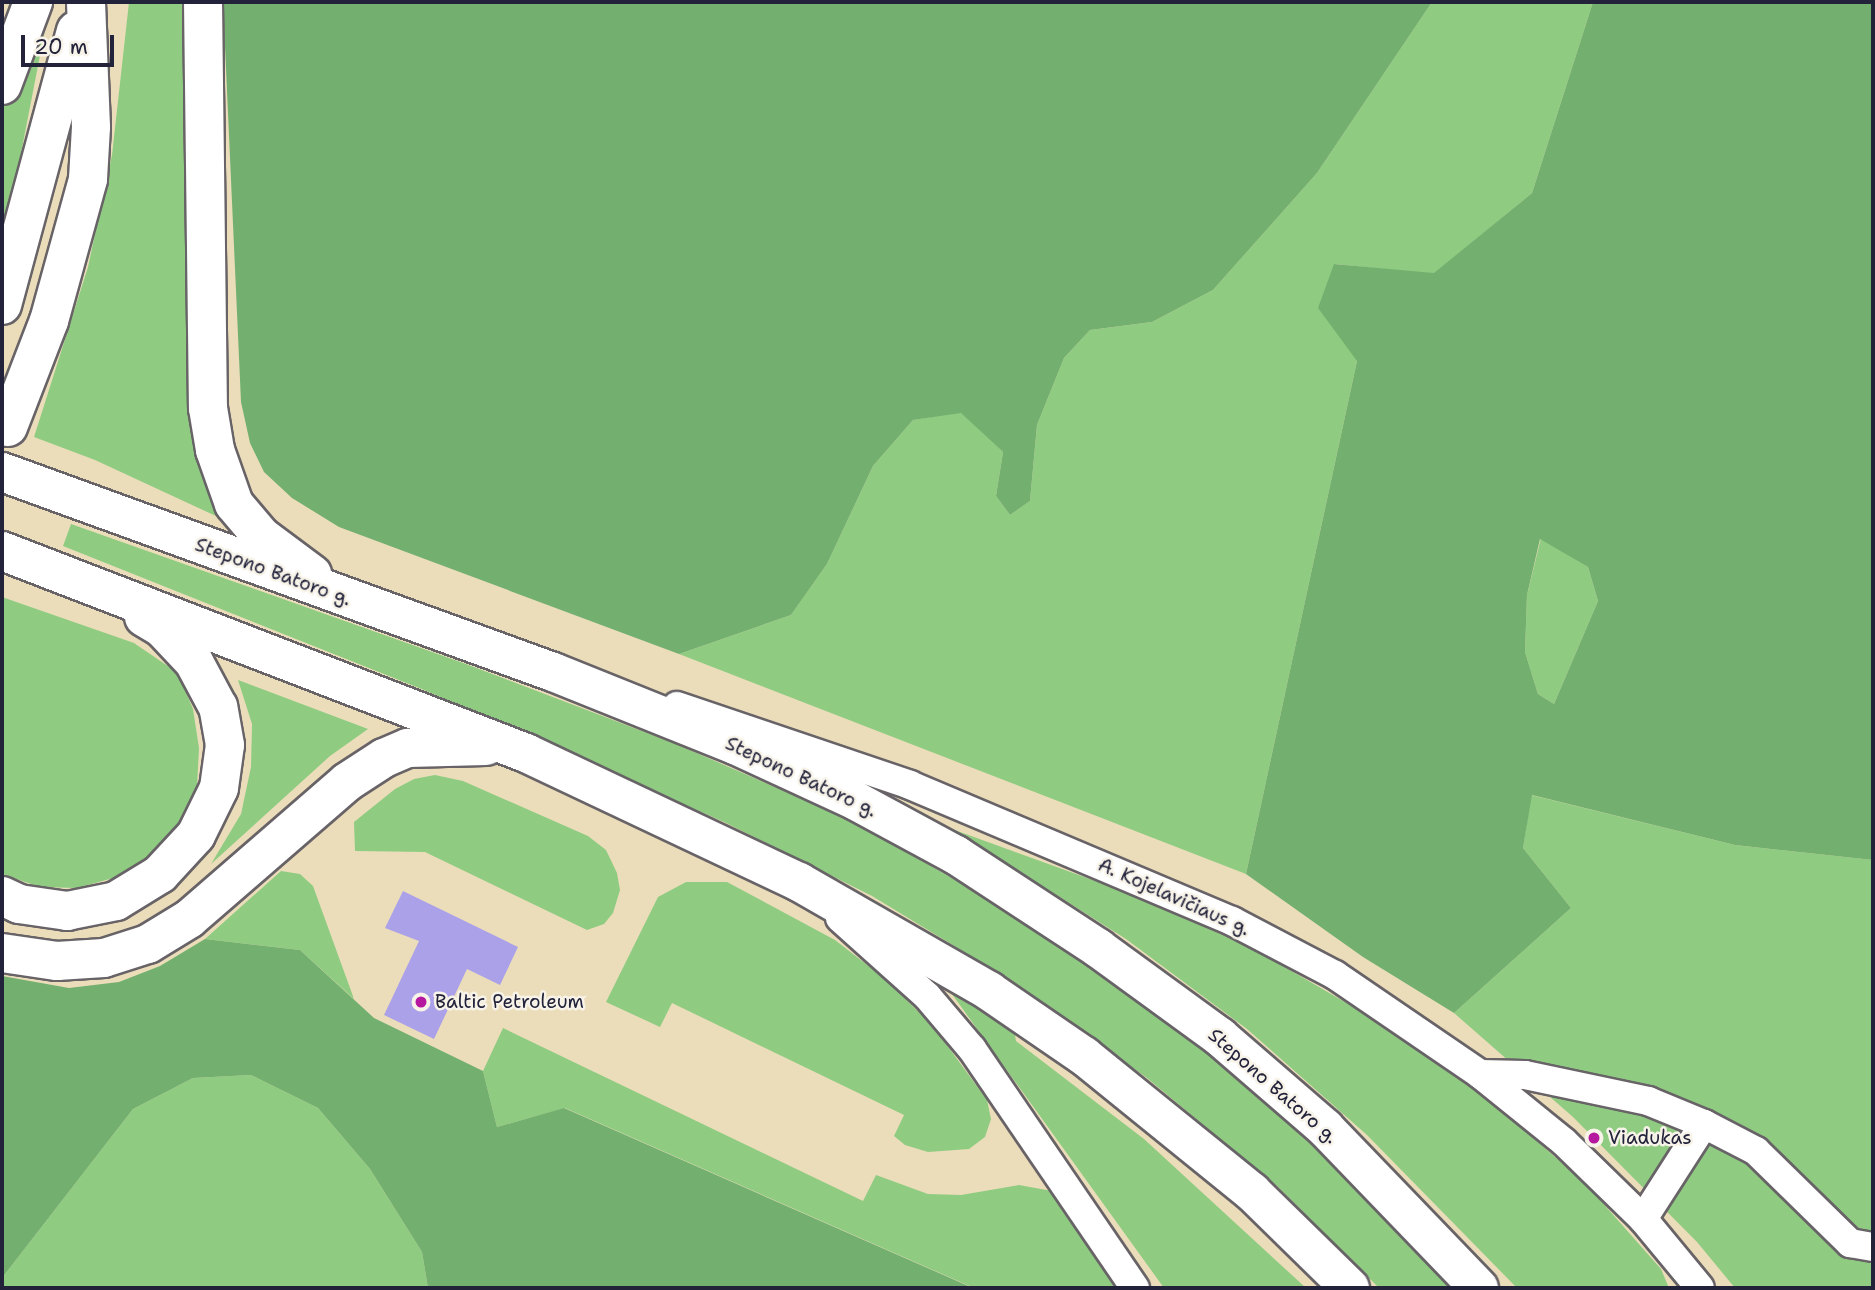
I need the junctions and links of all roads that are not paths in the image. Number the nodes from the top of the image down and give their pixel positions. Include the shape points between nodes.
1 (33, 2) edge
2 (85, 2) edge
3 (202, 2) edge
4 (2, 85) edge
5 (2, 305) edge
6 (8, 427) dead end
7 (2, 472) edge
8 (2, 551) edge
9 (97, 588) junction
10 (347, 600) junction
11 (552, 672) junction
12 (526, 753) junction
13 (799, 881) junction
14 (2, 896) edge
15 (2, 953) edge
16 (1480, 1073) junction
17 (1704, 1124) junction
18 (1643, 1219) junction
19 (1873, 1247) edge
20 (1135, 1288) edge
21 (1350, 1288) edge
22 (1479, 1288) edge
23 (1700, 1288) edge

1 - 4 main road
2 - 5 main road
2 - 6 main road via 91,127 88,178 49,321
3 - 10 main road via 208,408 215,450 234,503 261,536
7 - 10 main road, Stepono Batoro g.
8 - 9 main road
9 - 12 main road
9 - 14 main road via 162,628 194,662 218,707 225,746 219,788 196,835 160,874 116,901 66,911 19,904
10 - 11 main road, Stepono Batoro g.
11 - 16 street, A. Kojelavičiaus g. via 724,719 910,785 1124,873 1232,921 1335,975
11 - 22 main road, Stepono Batoro g. via 735,745 856,801 956,855 1098,948 1220,1037 1325,1128
12 - 13 main road
12 - 15 main road via 473,744 408,748 347,782 190,919 148,944 104,958 57,961
13 - 20 street via 927,996 972,1049
13 - 21 main road via 989,991 1084,1056 1252,1192
16 - 17 street via 1525,1075 1648,1101
16 - 18 street, A. Kojelavičiaus g. via 1564,1142
17 - 18 street
17 - 19 street via 1756,1151 1850,1243
18 - 23 street, A. Kojelavičiaus g.

